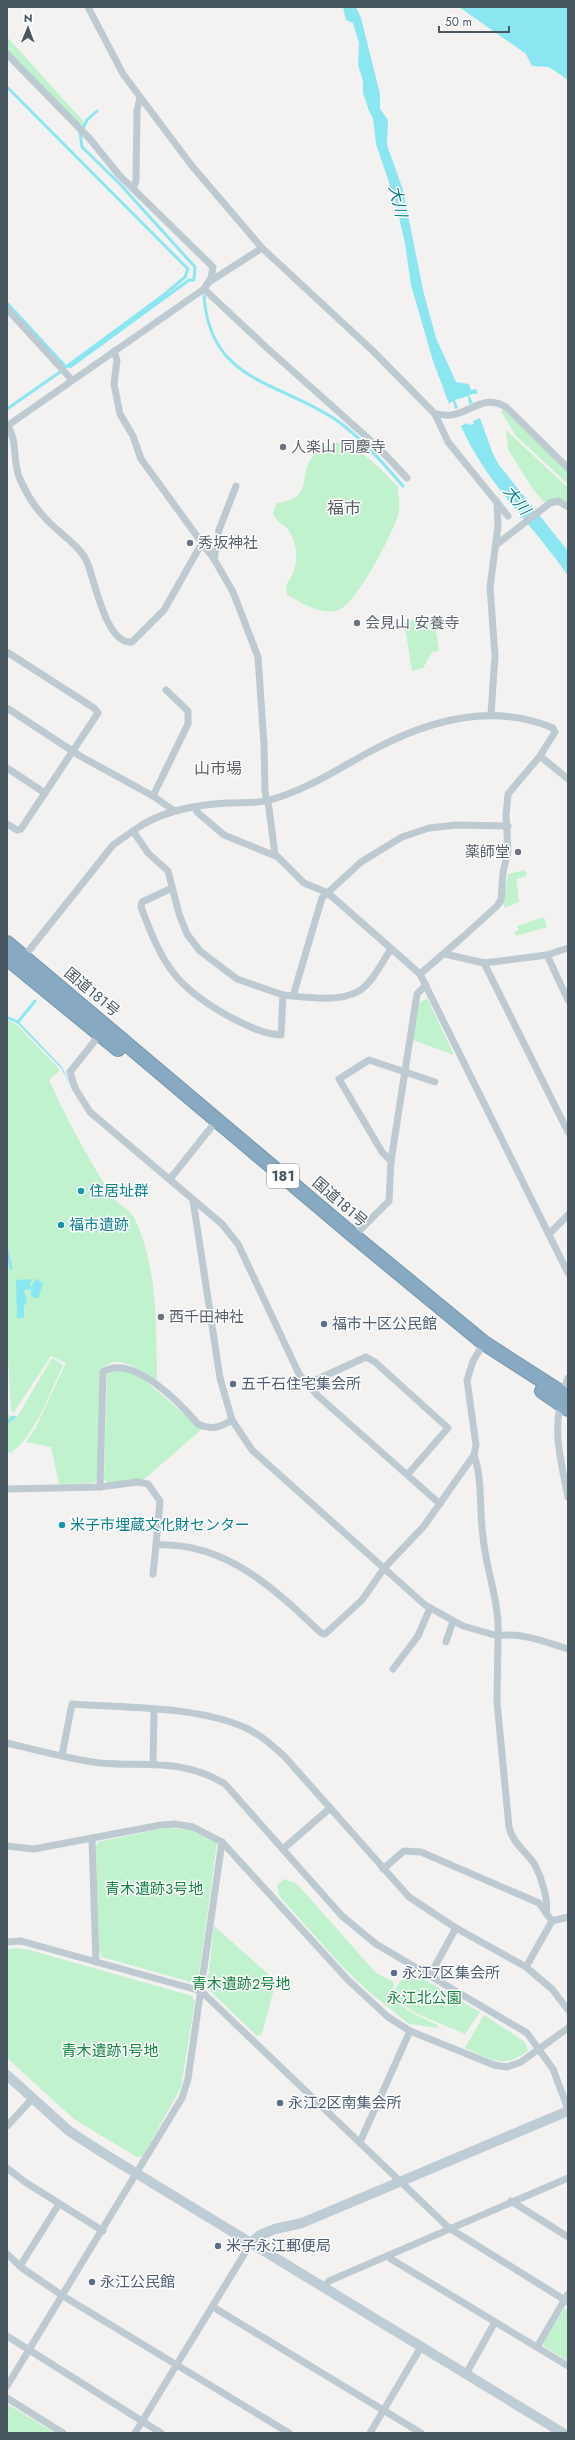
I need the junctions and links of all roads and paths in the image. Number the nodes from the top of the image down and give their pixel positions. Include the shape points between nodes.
1 (88, 7) edge
2 (7, 54) edge
3 (140, 98) junction
4 (133, 188) junction
5 (262, 248) junction
6 (209, 282) junction
7 (204, 289) junction
8 (7, 309) edge
9 (114, 352) junction
10 (72, 380) junction
11 (435, 414) junction
12 (7, 426) edge
13 (568, 468) edge
14 (407, 478) dead end
15 (236, 486) dead end
16 (497, 502) junction
17 (568, 507) edge
18 (508, 516) dead end
19 (202, 543) junction
20 (496, 545) junction
21 (214, 559) junction
22 (7, 652) edge
23 (166, 690) dead end
24 (7, 708) edge
25 (491, 714) junction
26 (73, 750) junction
27 (540, 756) junction
28 (7, 768) edge
29 (568, 780) edge
30 (44, 793) junction
31 (153, 796) junction
32 (267, 801) junction
33 (195, 807) junction
34 (173, 810) junction
35 (7, 824) edge
36 (508, 826) junction
37 (133, 831) junction
38 (275, 855) junction
39 (172, 888) junction
40 (328, 893) junction
41 (7, 943) edge
42 (568, 948) edge
43 (391, 949) junction
44 (445, 954) junction
45 (547, 955) junction
46 (16, 960) edge
47 (484, 963) junction
48 (420, 974) junction
49 (426, 985) junction
50 (283, 995) junction
51 (293, 996) junction
52 (568, 1000) edge
53 (104, 1030) junction
54 (405, 1072) junction
55 (435, 1082) dead end
56 (215, 1124) junction
57 (568, 1132) edge
58 (391, 1161) junction
59 (170, 1179) junction
60 (193, 1200) junction
61 (568, 1215) edge
62 (549, 1234) junction
63 (354, 1236) junction
64 (568, 1273) edge
65 (483, 1345) junction
66 (568, 1378) edge
67 (307, 1384) junction
68 (565, 1401) edge
69 (232, 1420) junction
70 (474, 1455) junction
71 (408, 1474) junction
72 (100, 1487) junction
73 (7, 1488) edge
74 (568, 1497) edge
75 (440, 1504) junction
76 (156, 1545) junction
77 (385, 1567) junction
78 (153, 1574) dead end
79 (430, 1608) junction
80 (453, 1621) junction
81 (498, 1636) junction
82 (446, 1642) dead end
83 (568, 1649) edge
84 (392, 1669) dead end
85 (154, 1710) junction
86 (7, 1743) edge
87 (62, 1755) junction
88 (153, 1765) junction
89 (330, 1808) junction
90 (92, 1838) junction
91 (222, 1842) junction
92 (7, 1846) edge
93 (283, 1849) junction
94 (383, 1869) junction
95 (546, 1913) junction
96 (568, 1917) edge
97 (552, 1921) junction
98 (456, 1928) junction
99 (7, 1942) edge
100 (96, 1962) junction
101 (526, 1967) junction
102 (430, 1975) junction
103 (201, 1991) junction
104 (568, 2010) edge
105 (568, 2028) edge
106 (410, 2031) junction
107 (539, 2049) junction
108 (7, 2075) edge
109 (32, 2099) junction
110 (568, 2110) edge
111 (7, 2126) edge
112 (360, 2142) junction
113 (7, 2168) edge
114 (137, 2173) junction
115 (568, 2178) edge
116 (400, 2181) junction
117 (511, 2201) junction
118 (60, 2204) junction
119 (449, 2228) junction
120 (103, 2231) junction
121 (568, 2237) edge
122 (251, 2243) junction
123 (7, 2254) edge
124 (389, 2254) junction
125 (20, 2266) junction
126 (324, 2287) junction
127 (63, 2296) junction
128 (567, 2298) edge
129 (213, 2307) junction
130 (495, 2322) junction
131 (7, 2336) edge
132 (421, 2347) junction
133 (537, 2347) junction
134 (29, 2352) junction
135 (176, 2364) junction
136 (568, 2366) edge
137 (466, 2374) junction
138 (7, 2386) edge
139 (7, 2398) edge
140 (384, 2411) junction
141 (142, 2422) junction
142 (63, 2433) edge
143 (135, 2433) edge
144 (161, 2433) edge
145 (289, 2433) edge
146 (370, 2433) edge
147 (421, 2433) edge
148 (563, 2433) edge

1 - 3 street via 123,74
2 - 4 street via 90,139
3 - 4 street via 137,110 136,181
3 - 5 street via 192,166
4 - 6 street via 214,267
5 - 6 street
5 - 11 street via 373,351
6 - 7 street
7 - 9 street
7 - 14 street via 378,447
8 - 10 street
9 - 10 street
9 - 19 street via 117,360 114,384 120,414 133,436 141,459
10 - 12 street
11 - 13 street via 451,415 477,404 493,402 506,407
11 - 16 street via 448,442
12 - 19 street via 13,438 16,466 22,485 46,519 86,561 100,604 118,639 126,643 132,642 164,610
15 - 21 street via 219,530
16 - 18 street
16 - 20 street
17 - 20 street via 556,501 540,510
19 - 21 street
20 - 25 street via 490,587 495,656
21 - 32 street via 233,592 258,657 264,744 263,771
22 - 26 street via 96,710 97,715
23 - 31 street via 188,711 188,720
24 - 26 street
25 - 27 street via 526,719 553,728 554,732
25 - 32 street via 454,718 421,728 374,749 312,784
26 - 30 street
26 - 31 street
27 - 29 street
27 - 36 street via 509,791 506,816
28 - 30 street
30 - 35 street via 21,829 17,830
31 - 34 street
32 - 33 street
32 - 38 street
33 - 34 street
33 - 38 street via 197,812 224,835
34 - 37 street via 146,821
36 - 40 street via 456,825 429,828 402,837 361,862
36 - 44 street via 508,852 500,900 497,906
37 - 39 street via 148,853 168,871
37 - 46 street via 113,845
38 - 40 street via 304,883
39 - 50 street via 187,934 200,951 237,979
39 - 50 street via 142,902 141,907 160,952 172,973 187,990 210,1006 248,1026 267,1034 281,1035
40 - 43 street
40 - 51 street via 320,903
41 - 46 highway, 国道181号 / 181
42 - 45 street
43 - 48 street
43 - 51 street via 369,982 359,991 340,996
44 - 47 street
44 - 48 street
45 - 47 street
45 - 52 street
46 - 53 highway, 国道181号 / 181
47 - 57 street
48 - 49 street
49 - 54 street via 417,994
49 - 62 street
50 - 51 street
53 - 56 highway, 国道181号 / 181
53 - 59 street via 70,1072 74,1088 90,1112
54 - 55 street
54 - 58 street
54 - 58 street via 369,1060 339,1079 382,1152
56 - 59 street
56 - 63 highway, 国道181号 / 181
56 - 65 highway, 国道181号 / 181 via 394,1281
58 - 63 street via 389,1201
59 - 60 street
60 - 67 street via 221,1224 238,1244 299,1374
60 - 69 street via 220,1378
61 - 62 street
62 - 64 street
63 - 65 highway, 国道181号 / 181
65 - 68 highway, 国道181号 / 181
65 - 70 street via 473,1361 467,1380 476,1446
66 - 68 street
67 - 71 street via 316,1395
67 - 71 street via 366,1357 375,1362 448,1428
68 - 74 street via 556,1424 556,1442
69 - 72 street via 219,1428 208,1429 198,1424 141,1373 127,1368 110,1367 103,1372
69 - 77 street via 252,1450
70 - 75 street
70 - 81 street via 478,1467 483,1537 496,1608
71 - 75 street
72 - 73 street
72 - 76 street via 137,1482 148,1484 160,1501
75 - 77 street via 424,1526
76 - 77 street via 186,1546 218,1555 279,1595 323,1634 362,1600
76 - 78 street
77 - 79 street
79 - 80 street
79 - 84 street via 418,1636
80 - 81 street
80 - 82 street
81 - 83 street via 543,1641
81 - 95 street via 497,1702 509,1827 514,1841 535,1866 547,1903
85 - 87 street via 72,1704
85 - 88 street
85 - 89 street via 216,1717 246,1728 266,1740 285,1757
86 - 87 street
87 - 88 street via 100,1763
88 - 93 street via 208,1773 225,1784
89 - 93 street
89 - 94 street
90 - 91 street via 175,1824 193,1827
90 - 92 street via 34,1849
90 - 100 street
91 - 103 street
91 - 106 street via 348,1980 388,2017
93 - 102 street via 342,1916 376,1944
94 - 95 street via 404,1851 421,1852 539,1903
94 - 98 street via 409,1898
95 - 97 street
96 - 97 street
97 - 101 street
98 - 101 street
98 - 102 street
99 - 100 street via 21,1941
100 - 103 street
101 - 104 street via 552,1989
102 - 107 street via 527,2033
103 - 112 street
103 - 114 street via 188,2079 182,2097
105 - 107 street
106 - 107 street via 500,2066 521,2062
106 - 112 street
107 - 110 street via 553,2069
108 - 109 street
109 - 111 street
109 - 114 street via 69,2130
110 - 116 street
112 - 116 street
113 - 118 street
114 - 120 street
114 - 122 street
115 - 117 street
116 - 119 street
116 - 122 street via 302,2223 260,2235
117 - 119 street
117 - 121 street
118 - 120 street
118 - 125 street
119 - 124 street
119 - 128 street
120 - 127 street
122 - 126 street
122 - 129 street
123 - 125 street
124 - 126 street via 329,2281
124 - 130 street via 392,2259
125 - 127 street
126 - 132 street
127 - 134 street
127 - 135 street
128 - 133 street
129 - 135 street
129 - 140 street
130 - 133 street
130 - 137 street
131 - 134 street
132 - 137 street
132 - 140 street
133 - 136 street
134 - 138 street
134 - 141 street
135 - 141 street
135 - 145 street
137 - 148 street
139 - 142 street
140 - 146 street
140 - 147 street
141 - 143 street
141 - 144 street

